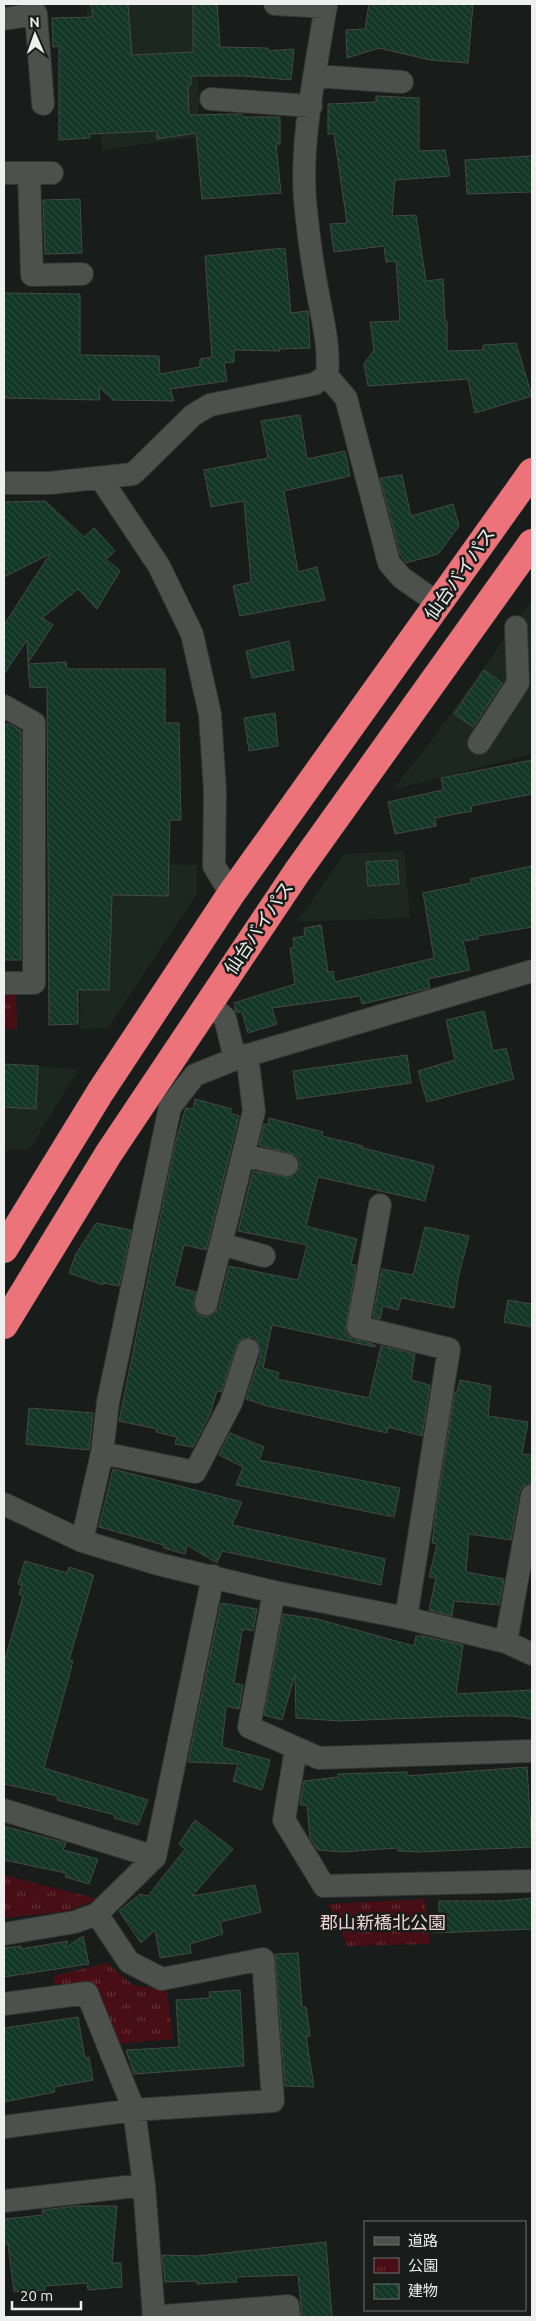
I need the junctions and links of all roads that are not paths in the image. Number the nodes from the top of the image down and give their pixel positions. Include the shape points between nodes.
1 (276, 4) edge
2 (326, 5) edge
3 (4, 19) edge
4 (315, 76) junction
5 (402, 82) dead end
6 (211, 99) dead end
7 (43, 104) dead end
8 (311, 106) junction
9 (4, 173) edge
10 (29, 173) junction
11 (52, 173) dead end
12 (82, 274) dead end
13 (327, 376) junction
14 (532, 472) edge
15 (100, 479) junction
16 (4, 483) edge
17 (531, 549) edge
18 (439, 604) junction
19 (516, 627) dead end
20 (4, 706) edge
21 (478, 743) dead end
22 (231, 894) junction
23 (532, 971) edge
24 (4, 983) edge
25 (208, 1003) junction
26 (241, 1057) junction
27 (243, 1155) junction
28 (287, 1165) dead end
29 (380, 1205) dead end
30 (221, 1244) junction
31 (4, 1249) edge
32 (264, 1256) dead end
33 (206, 1304) dead end
34 (4, 1325) edge
35 (248, 1350) dead end
36 (102, 1453) junction
37 (532, 1496) edge
38 (4, 1504) edge
39 (82, 1541) junction
40 (213, 1576) junction
41 (274, 1592) junction
42 (406, 1618) junction
43 (506, 1642) junction
44 (532, 1654) edge
45 (296, 1749) junction
46 (532, 1751) edge
47 (4, 1810) edge
48 (155, 1857) junction
49 (532, 1881) edge
50 (97, 1914) junction
51 (4, 1934) edge
52 (4, 2004) edge
53 (134, 2110) junction
54 (4, 2127) edge
55 (144, 2185) junction
56 (4, 2201) edge
57 (154, 2317) edge
58 (289, 2317) edge

1 - 2 street
2 - 4 street
3 - 7 street via 36,14
4 - 5 street
4 - 8 street
6 - 8 street
8 - 13 street via 305,197 310,252 328,354
9 - 10 street
10 - 11 street
10 - 12 street via 32,275
13 - 15 street via 314,384 210,405 193,415 133,474
13 - 18 street via 346,398 389,563 402,578
14 - 18 highway, 仙台バイパス
15 - 16 street
15 - 22 street via 158,566 192,634 210,714 215,791 214,866
17 - 25 highway, 仙台バイパス via 297,872
18 - 22 highway, 仙台バイパス
19 - 21 street via 518,683
20 - 24 street via 34,722 34,983
22 - 31 highway, 仙台バイパス via 101,1091
23 - 26 street
25 - 26 street via 225,1018
25 - 34 highway, 仙台バイパス via 109,1152
26 - 27 street via 254,1112
26 - 36 street via 195,1074 170,1107 108,1402
27 - 28 street
27 - 30 street
29 - 42 street via 358,1327 449,1349
30 - 32 street
30 - 33 street
35 - 36 street via 231,1403 195,1472
36 - 39 street
37 - 43 street
38 - 39 street
39 - 40 street via 158,1564
40 - 41 street
40 - 48 street
41 - 42 street
41 - 45 street via 249,1727
42 - 43 street
43 - 44 street
45 - 46 street via 319,1758
45 - 49 street via 284,1820 324,1886
47 - 48 street
48 - 50 street
50 - 51 street via 76,1922
50 - 53 street via 129,1962 162,1979 263,1959 273,2101
52 - 53 street via 87,1993
53 - 54 street
53 - 55 street
55 - 56 street
55 - 57 street
57 - 58 street via 288,2306

